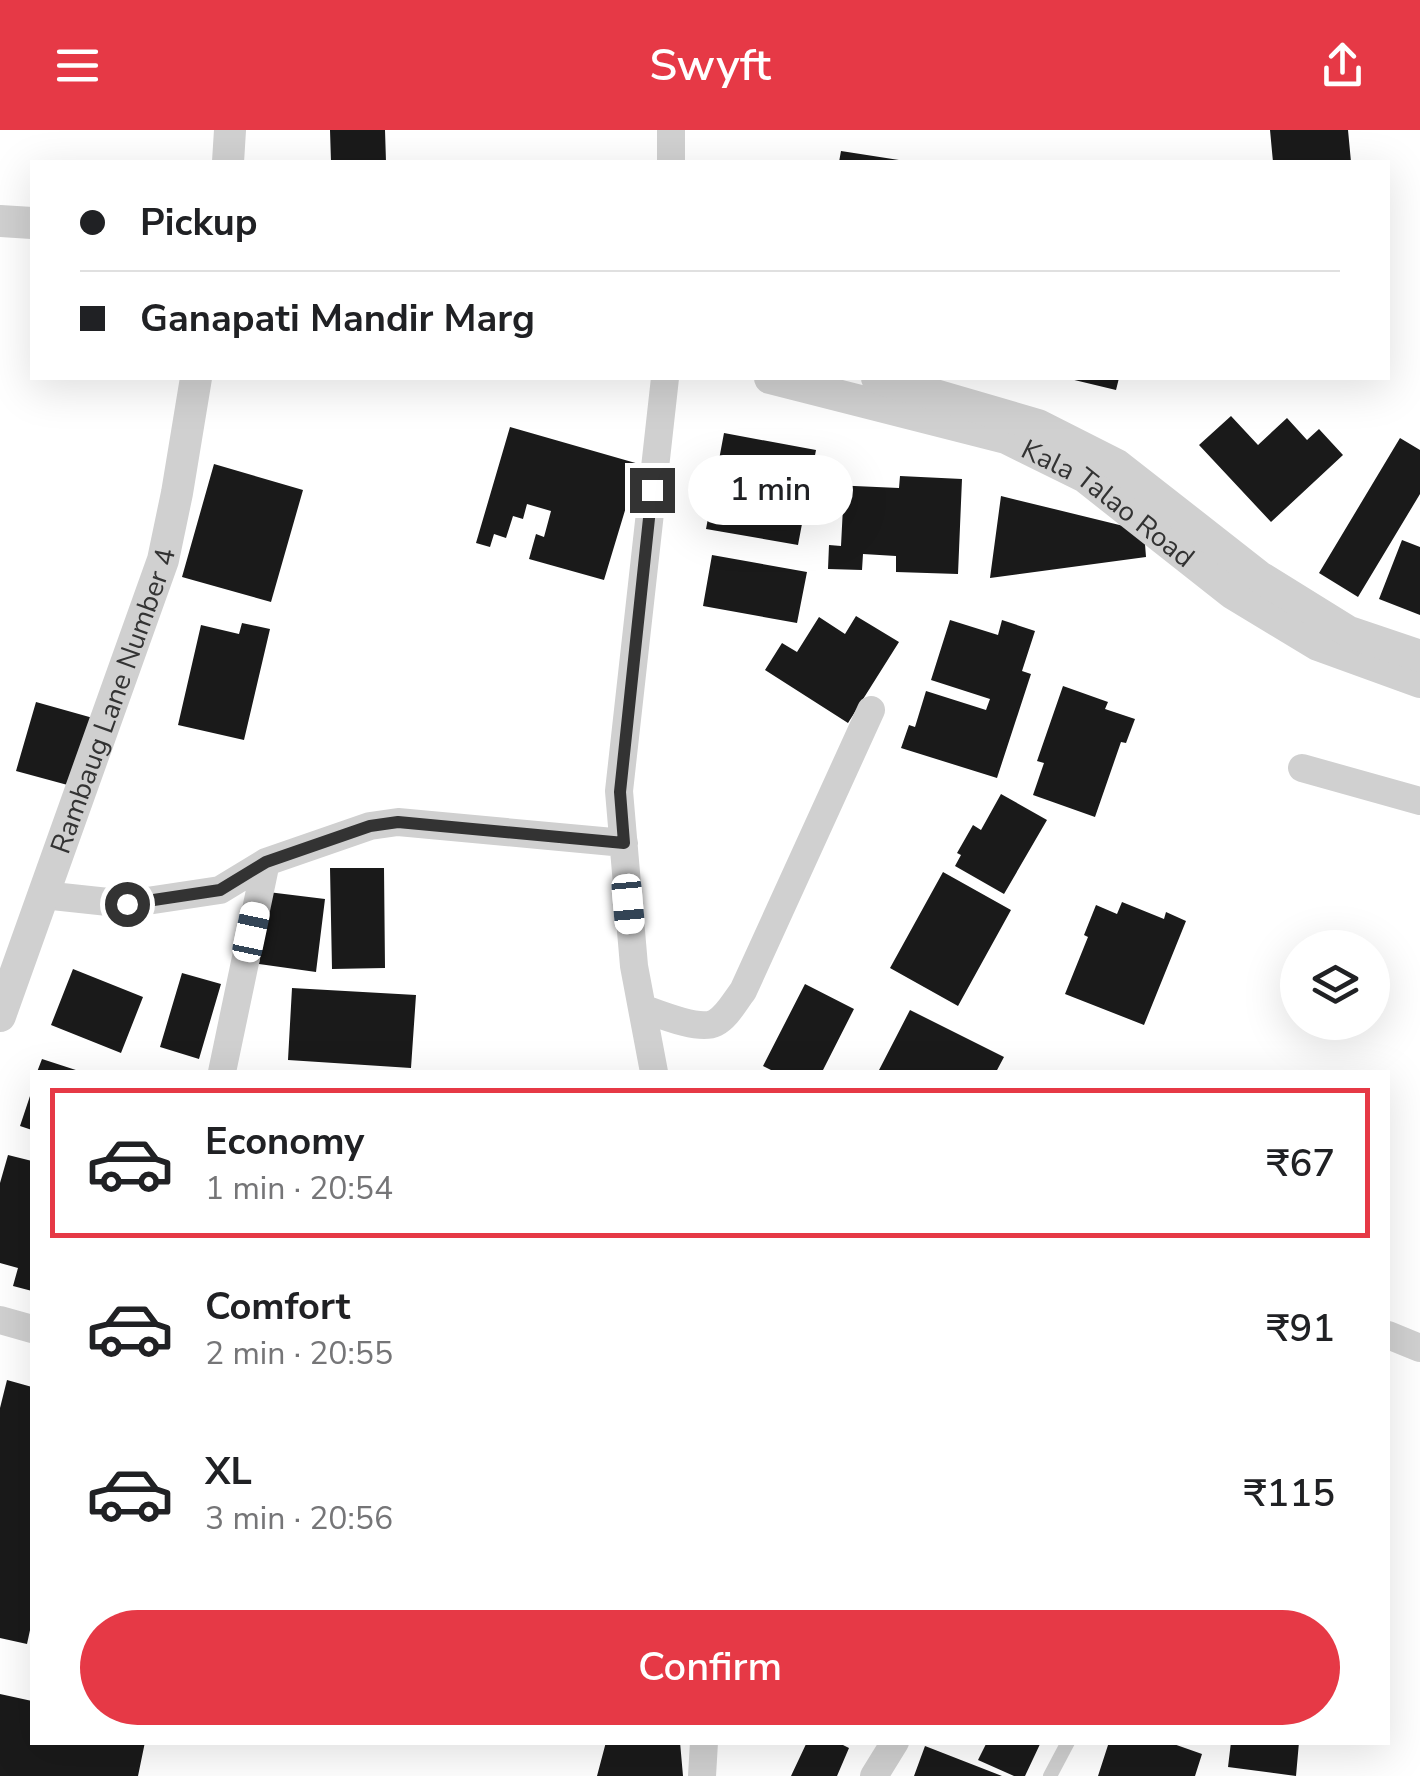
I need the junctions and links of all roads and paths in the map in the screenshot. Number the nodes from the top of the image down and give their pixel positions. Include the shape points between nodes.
1 (230, 130) edge
2 (671, 130) edge
3 (228, 160) edge
4 (671, 160) edge
5 (0, 222) edge
6 (30, 224) edge
7 (196, 380) edge
8 (665, 380) edge
9 (778, 380) edge
10 (885, 380) edge
11 (1420, 656) edge
12 (1420, 682) edge
13 (871, 710) dead end
14 (1302, 768) dead end
15 (1420, 801) edge
16 (624, 843) junction
17 (266, 862) junction
18 (44, 895) junction
19 (642, 1008) junction
20 (0, 1016) edge
21 (222, 1070) edge
22 (654, 1070) edge
23 (0, 1320) edge
24 (30, 1328) edge
25 (1390, 1336) edge
26 (1420, 1348) edge
27 (704, 1745) edge
28 (893, 1745) edge
29 (1066, 1745) edge
30 (702, 1776) edge
31 (874, 1776) edge
32 (1050, 1776) edge

1 - 3 street
2 - 4 street
5 - 6 street
7 - 18 street, Rambaug Lane Number 4 via 163,560
8 - 16 street via 620,792
9 - 12 street, Kala Talao Road via 1006,438 1085,478 1232,593 1318,645
10 - 11 street, Kala Talao Road via 1038,426 1117,465 1260,577 1350,632
13 - 19 street via 743,991 727,1012 714,1024 698,1025
14 - 15 street
16 - 17 street via 398,822
16 - 19 street
17 - 18 street via 220,890 127,904
17 - 21 street
18 - 20 street, Rambaug Lane Number 4
19 - 22 street
23 - 24 street
25 - 26 street
27 - 30 street
28 - 31 street
29 - 32 lane

